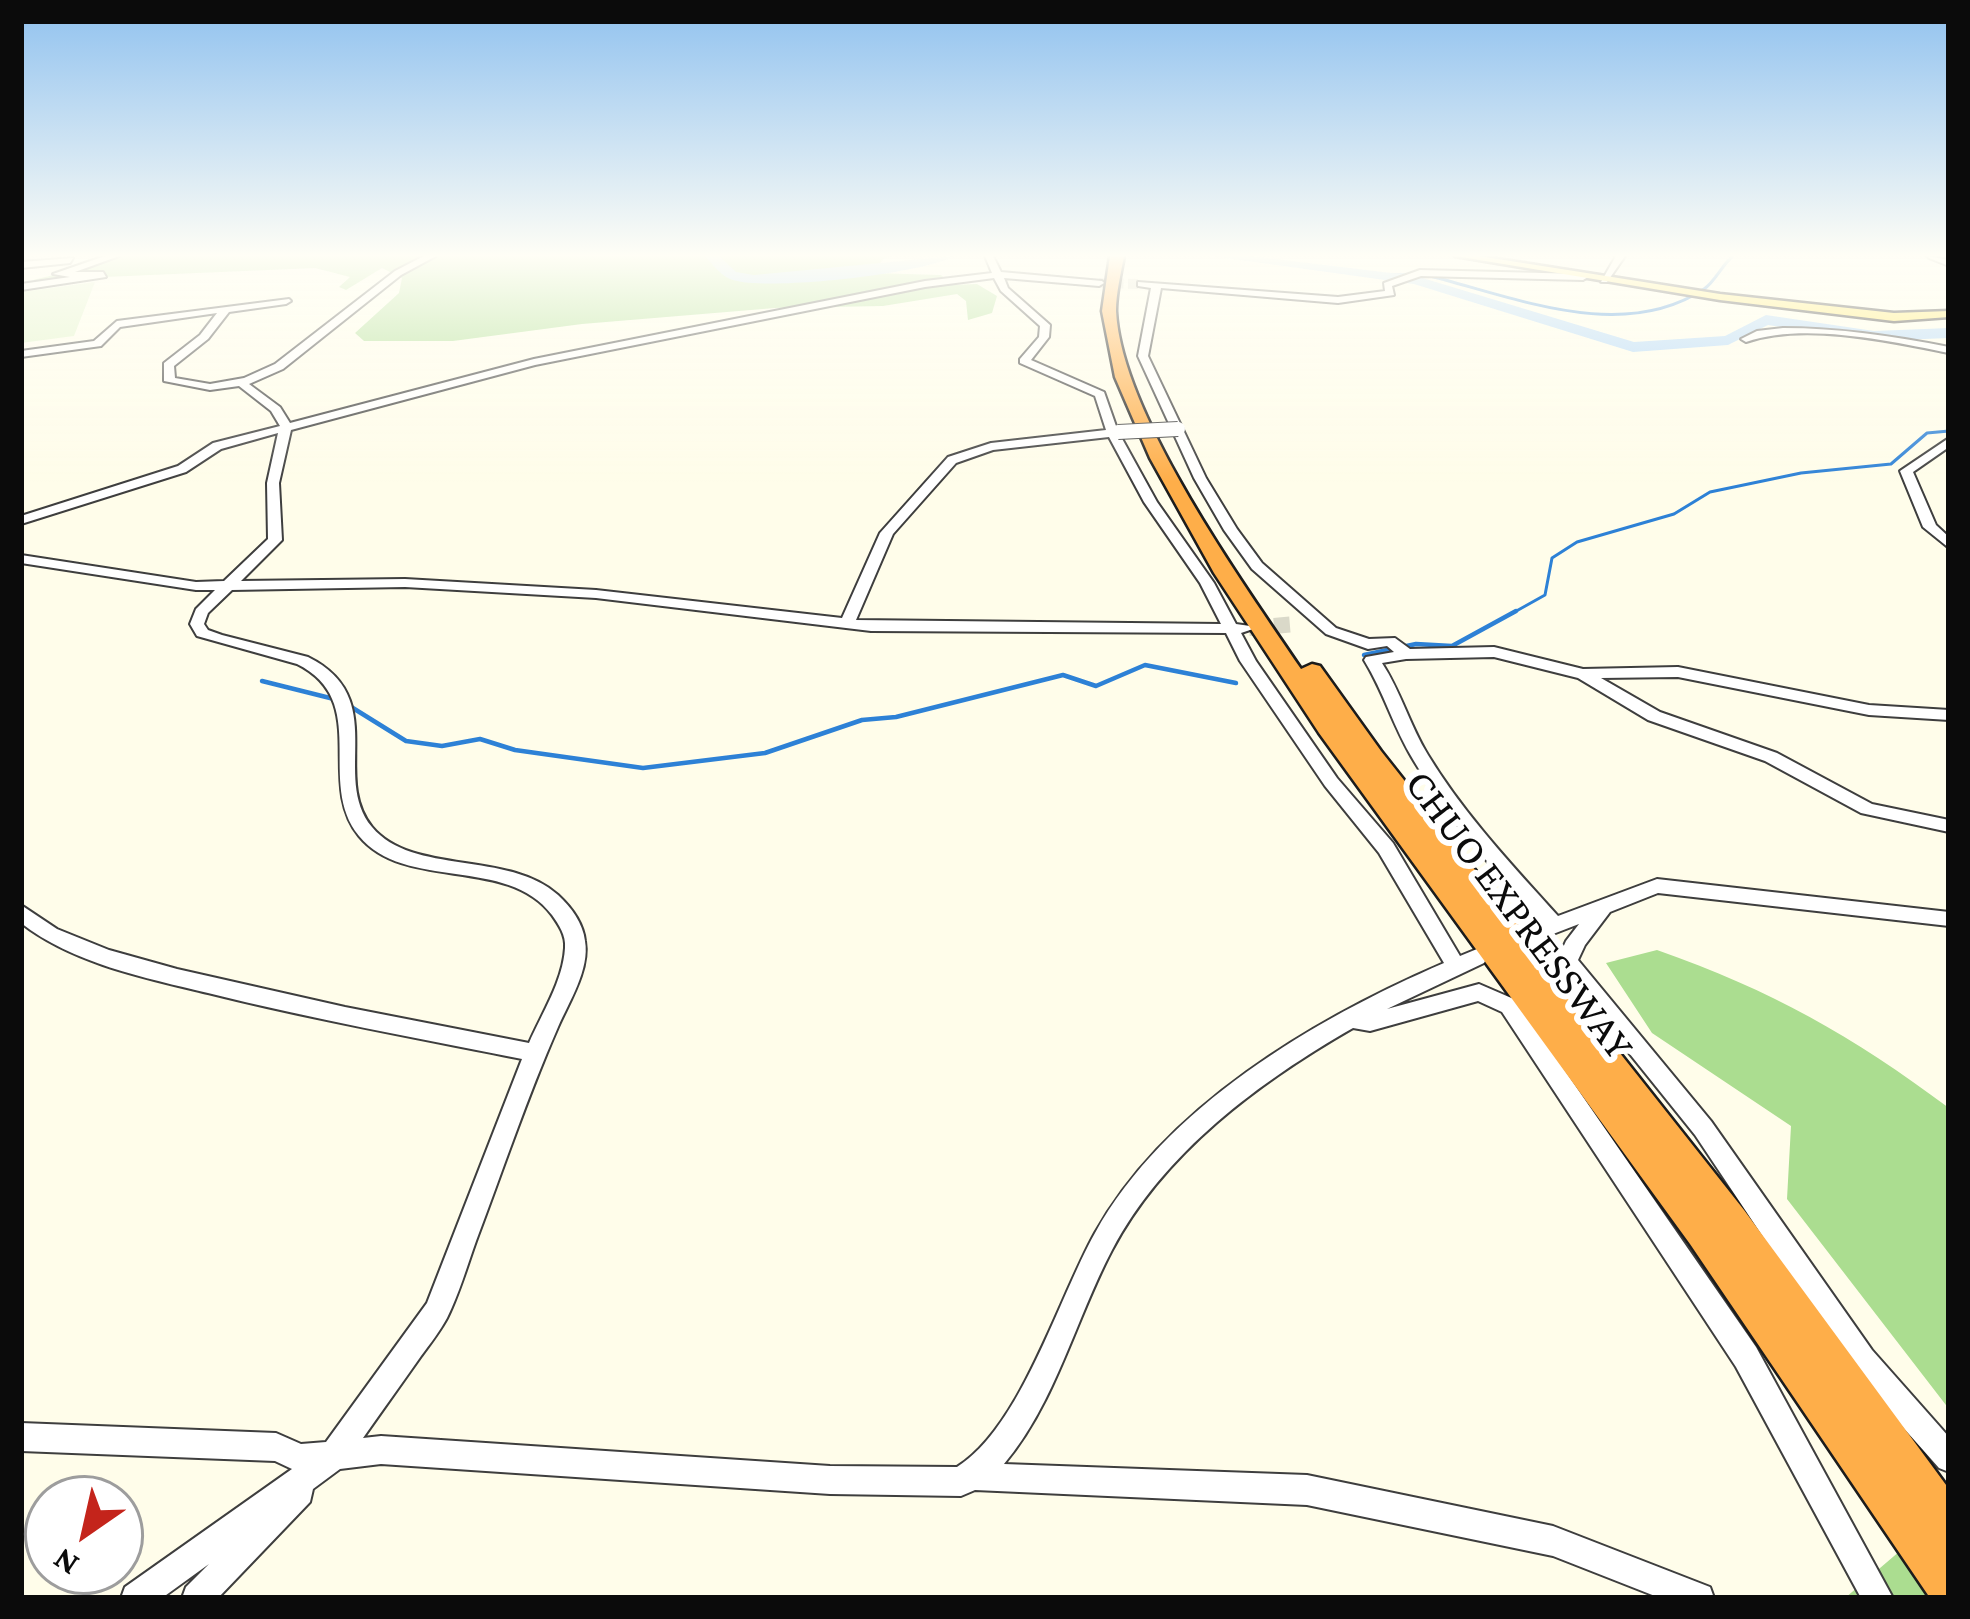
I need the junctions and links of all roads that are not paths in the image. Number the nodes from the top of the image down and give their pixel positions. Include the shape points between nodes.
1 (109, 332) edge
2 (208, 332) edge
3 (328, 332) edge
4 (692, 332) edge
5 (1047, 332) edge
6 (1113, 332) edge
7 (1128, 332) edge
8 (1143, 332) edge
9 (1757, 332) edge
10 (1801, 332) edge
11 (1747, 339) dead end
12 (1949, 350) edge
13 (21, 355) edge
14 (244, 386) junction
15 (286, 427) junction
16 (1180, 429) junction
17 (1115, 432) junction
18 (1949, 442) edge
19 (21, 520) edge
20 (1949, 544) edge
21 (21, 559) edge
22 (226, 586) junction
23 (1317, 622) junction
24 (847, 624) junction
25 (1298, 624) tunnel mouth
26 (1239, 628) junction
27 (1406, 653) junction
28 (1583, 674) junction
29 (1949, 715) edge
30 (1949, 826) edge
31 (1604, 904) junction
32 (21, 912) edge
33 (1949, 919) edge
34 (1348, 1019) junction
35 (535, 1053) junction
36 (21, 1437) edge
37 (334, 1456) junction
38 (1949, 1458) edge
39 (978, 1477) junction
40 (1949, 1526) edge
41 (1949, 1586) edge
42 (136, 1598) edge
43 (197, 1598) edge
44 (1699, 1598) edge
45 (1878, 1598) edge

1 - 13 street via 97,344
2 - 14 street via 168,365 167,378
3 - 14 street
4 - 15 street via 556,357
5 - 17 street via 1024,361 1092,386
6 - 41 highway, CHUO EXPRESSWAY via 1123,377 1159,458 1225,573
7 - 40 highway, CHUO EXPRESSWAY via 1138,377 1192,490 1372,758 1731,1222
8 - 16 street via 1144,356
9 - 11 street
10 - 12 street
14 - 15 street
15 - 19 street
15 - 22 street via 272,483 275,540
16 - 17 street, bridge
16 - 23 street via 1200,478 1257,566
17 - 24 street via 991,447 952,460 887,533
17 - 26 street
18 - 20 street via 1906,471 1930,527
21 - 22 street
22 - 24 street via 405,584 596,595
22 - 35 street via 201,612 202,633 282,653 338,684 352,798 365,833 390,850 553,897 576,943
23 - 25 street
23 - 27 street via 1347,640 1390,641
24 - 26 street
26 - 34 street via 1287,722 1466,962
27 - 28 street via 1494,652
27 - 31 street via 1372,659 1420,757 1543,928
28 - 29 street via 1678,672 1869,710
28 - 30 street via 1654,716 1771,758 1867,808
31 - 33 street via 1657,886
31 - 38 street via 1567,961 1703,1128 1862,1360
32 - 35 street via 51,937 160,974
34 - 39 street via 1257,1078 1137,1190 1014,1426
34 - 45 street via 1370,1022 1480,992 1509,1006 1746,1357
35 - 37 street via 437,1311
36 - 37 street
37 - 39 street via 381,1450 830,1480
37 - 42 street
37 - 43 street
39 - 44 street via 1307,1490 1553,1541

